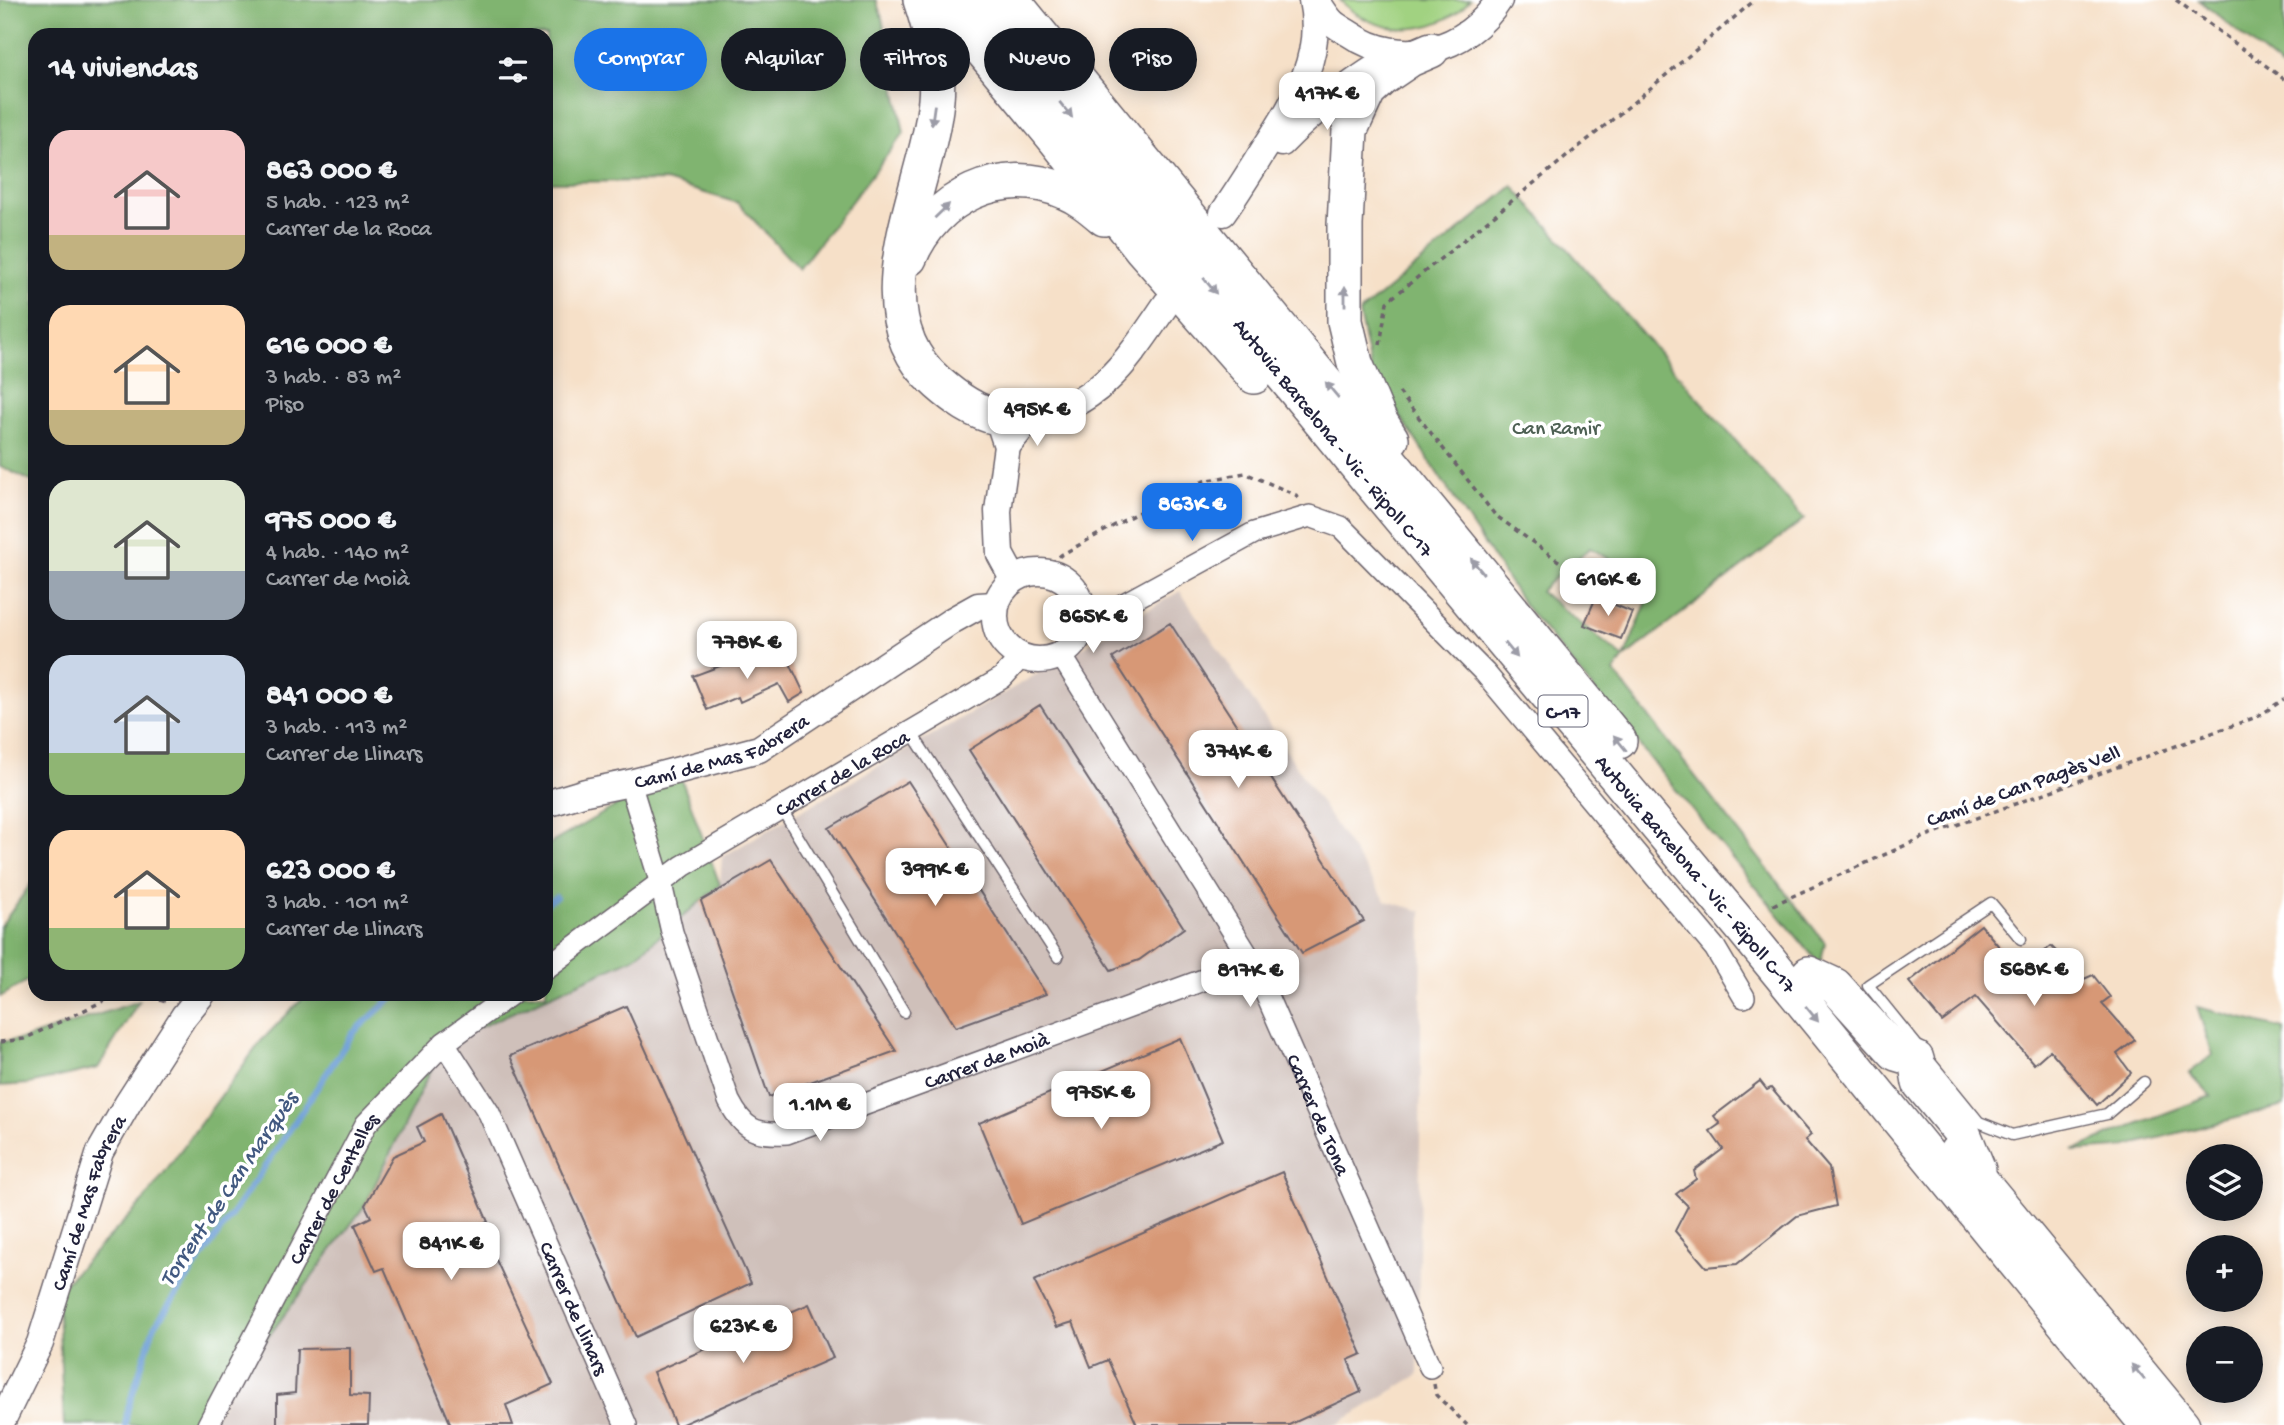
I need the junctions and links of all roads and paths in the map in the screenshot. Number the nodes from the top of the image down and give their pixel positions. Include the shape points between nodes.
1 (921, 0) edge
2 (940, 0) edge
3 (976, 0) edge
4 (1012, 0) edge
5 (1314, 0) edge
6 (1499, 0) edge
7 (1755, 0) edge
8 (2176, 0) edge
9 (1419, 51) junction
10 (2284, 79) edge
11 (1142, 250) junction
12 (897, 291) junction
13 (1167, 303) dead end
14 (1380, 347) dead end
15 (1393, 385) dead end
16 (1011, 427) junction
17 (1310, 516) junction
18 (1450, 534) junction
19 (1567, 567) dead end
20 (1045, 570) junction
21 (1013, 578) junction
22 (995, 605) junction
23 (1476, 607) junction
24 (1084, 617) junction
25 (1061, 655) junction
26 (1021, 657) junction
27 (2284, 699) edge
28 (911, 732) junction
29 (630, 783) junction
30 (553, 802) edge
31 (781, 808) junction
32 (661, 884) junction
33 (1773, 905) dead end
34 (2021, 939) dead end
35 (1058, 957) dead end
36 (1252, 962) junction
37 (553, 963) edge
38 (1809, 974) junction
39 (1744, 997) dead end
40 (103, 1001) edge
41 (196, 1001) edge
42 (501, 1001) edge
43 (904, 1012) dead end
44 (0, 1042) edge
45 (444, 1043) junction
46 (1919, 1056) junction
47 (2144, 1082) dead end
48 (1984, 1186) junction
49 (1430, 1367) joint
50 (0, 1425) edge
51 (208, 1425) edge
52 (626, 1425) edge
53 (1467, 1425) edge
54 (2148, 1425) edge
55 (2182, 1425) edge

1 -> 12 highway via 936,59 936,98
2 - 11 highway
3 -> 23 highway, Autovia Barcelona - Vic - Ripoll C-17 / C-17
18 -> 4 highway, Autovia Barcelona - Vic - Ripoll C-17 / C-17
5 - 9 street via 1333,23 1363,43 1396,52
5 - 9 street via 1316,34 1306,78 1230,203 1304,120 1384,62
6 - 9 street via 1489,16 1463,38
7 - 14 path via 1387,302
8 - 10 path
18 -> 9 highway via 1379,420 1355,363 1345,321 1350,130 1368,91
12 -> 11 highway via 912,252 937,215 953,201 997,182 1020,180 1062,190 1083,201
11 - 23 highway via 1391,529
12 - 16 highway via 900,324 925,369 961,402
13 - 16 street via 1107,382 1070,407
15 - 19 path via 1495,515
16 - 21 street via 998,510 1000,554
17 - 20 path via 1296,495 1245,473 1204,481 1061,555
17 - 24 street via 1254,533 1102,616
17 - 39 street via 1341,527 1485,673 1715,948
38 -> 18 highway, Autovia Barcelona - Vic - Ripoll C-17 / C-17
20 - 21 street
20 - 24 street via 1066,579 1080,597
21 - 22 street
22 - 26 street via 994,622 1003,644
22 - 29 street, Camí de Mas Fabrera via 978,606 953,620 760,749
23 -> 54 highway, Autovia Barcelona - Vic - Ripoll C-17 / C-17
24 - 25 street via 1079,635
25 - 26 street via 1040,661
25 - 36 street, Carrer de Tona
26 - 28 street, Carrer de la Roca via 1002,678
27 - 33 path, Camí de Can Pagès Vell via 2259,716 1926,836
28 - 31 street, Carrer de la Roca
28 - 35 lane
29 - 30 street, Camí de Mas Fabrera
29 - 32 street, Carrer de Moià
31 - 32 street, Carrer de la Roca
31 - 43 lane
32 - 36 street, Carrer de Moià via 672,932 729,1101 750,1129 766,1135 787,1133
32 - 37 street
34 - 46 lane via 1991,903 1868,985
36 - 49 street, Carrer de Tona
38 - 46 highway via 1835,986 1896,1053
38 - 48 highway, Autovia Barcelona - Vic - Ripoll C-17 / C-17
40 - 44 path via 24,1039
41 - 50 street, Camí de Mas Fabrera via 100,1152 40,1343
42 - 45 street, Carrer de Centelles
45 - 51 street, Carrer de Centelles via 366,1124
45 - 52 street, Carrer de Llinars via 489,1113
46 - 47 lane via 1979,1122 2012,1135 2107,1114
46 - 48 highway via 1920,1083 1964,1136
55 -> 48 highway, Autovia Barcelona - Vic - Ripoll C-17 / C-17
49 - 53 path via 1436,1395

